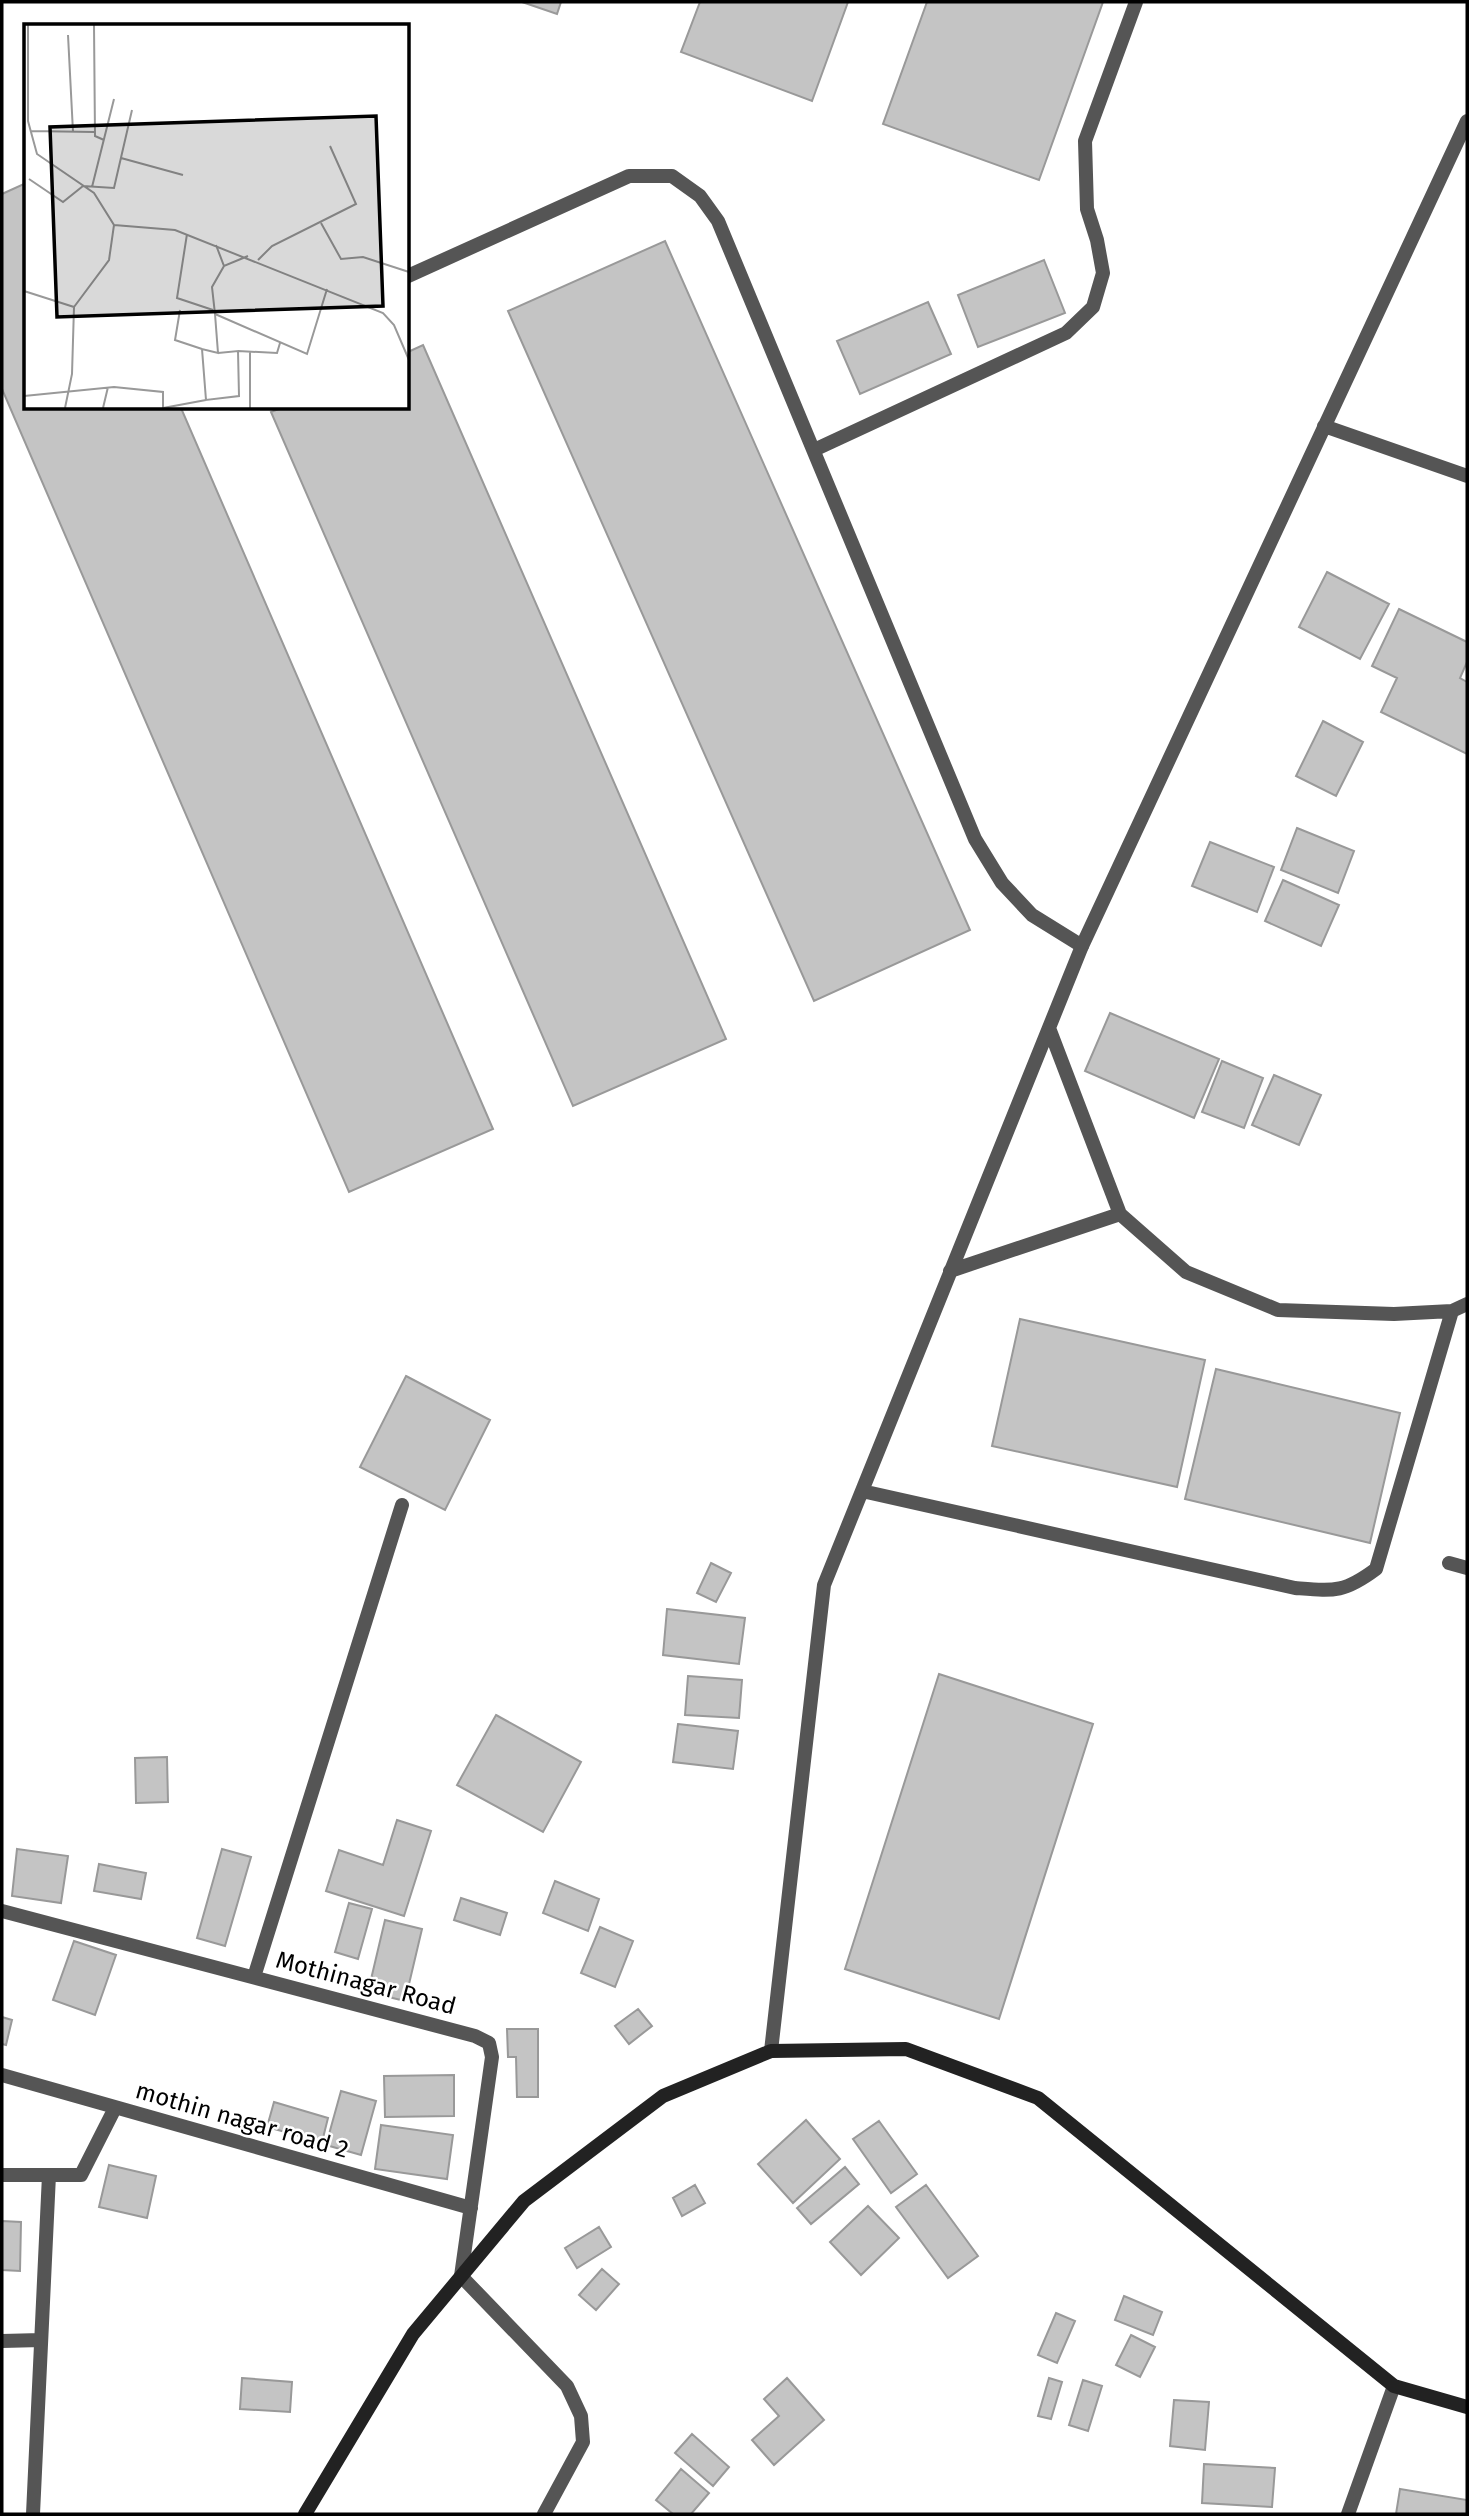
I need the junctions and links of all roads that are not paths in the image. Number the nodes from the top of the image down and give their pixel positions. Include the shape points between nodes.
1 (1136, 2) edge
2 (1467, 121) edge
3 (410, 275) edge
4 (1324, 426) junction
5 (814, 450) junction
6 (1467, 475) edge
7 (1082, 946) junction
8 (1049, 1028) junction
9 (1120, 1214) junction
10 (950, 1271) junction
11 (1467, 1304) edge
12 (1452, 1311) junction
13 (862, 1490) junction
14 (402, 1505) dead end
15 (1449, 1563) dead end
16 (1467, 1568) edge
17 (2, 1911) edge
18 (254, 1977) junction
19 (771, 2051) junction
20 (2, 2075) edge
21 (115, 2108) junction
22 (2, 2175) edge
23 (48, 2175) junction
24 (471, 2208) junction
25 (461, 2276) junction
26 (41, 2340) junction
27 (2, 2341) edge
28 (1394, 2386) junction
29 (1467, 2407) edge
30 (33, 2514) edge
31 (305, 2514) edge
32 (544, 2514) edge
33 (1348, 2514) edge

1 - 5 street via 1085,141 1087,209 1102,273 1093,307 1066,333
2 - 4 street
3 - 5 street via 629,176 672,176 700,196 718,221
4 - 6 street
4 - 7 street
5 - 7 street via 975,839 1002,883 1032,915
7 - 8 street
8 - 9 street
8 - 10 street
9 - 10 street
9 - 12 street via 1186,1272 1278,1310
10 - 13 street
11 - 12 street
12 - 13 street via 1376,1569 1355,1584 1333,1591 1295,1588
13 - 19 street via 824,1585
14 - 18 street
15 - 16 street
17 - 18 street, Mothinagar Road
18 - 24 street, Mothinagar Road via 489,2043 492,2057
19 - 25 main road via 663,2096 524,2201
19 - 28 main road via 906,2049 1038,2098
20 - 21 street, mothin nagar road 2
21 - 23 street via 81,2175
21 - 24 street, mothin nagar road 2
22 - 23 street
23 - 26 street
24 - 25 street, Mothinagar Road
25 - 31 main road via 413,2334
25 - 32 street via 567,2386 581,2416 583,2442
26 - 27 street
26 - 30 street
28 - 29 main road
28 - 33 street

